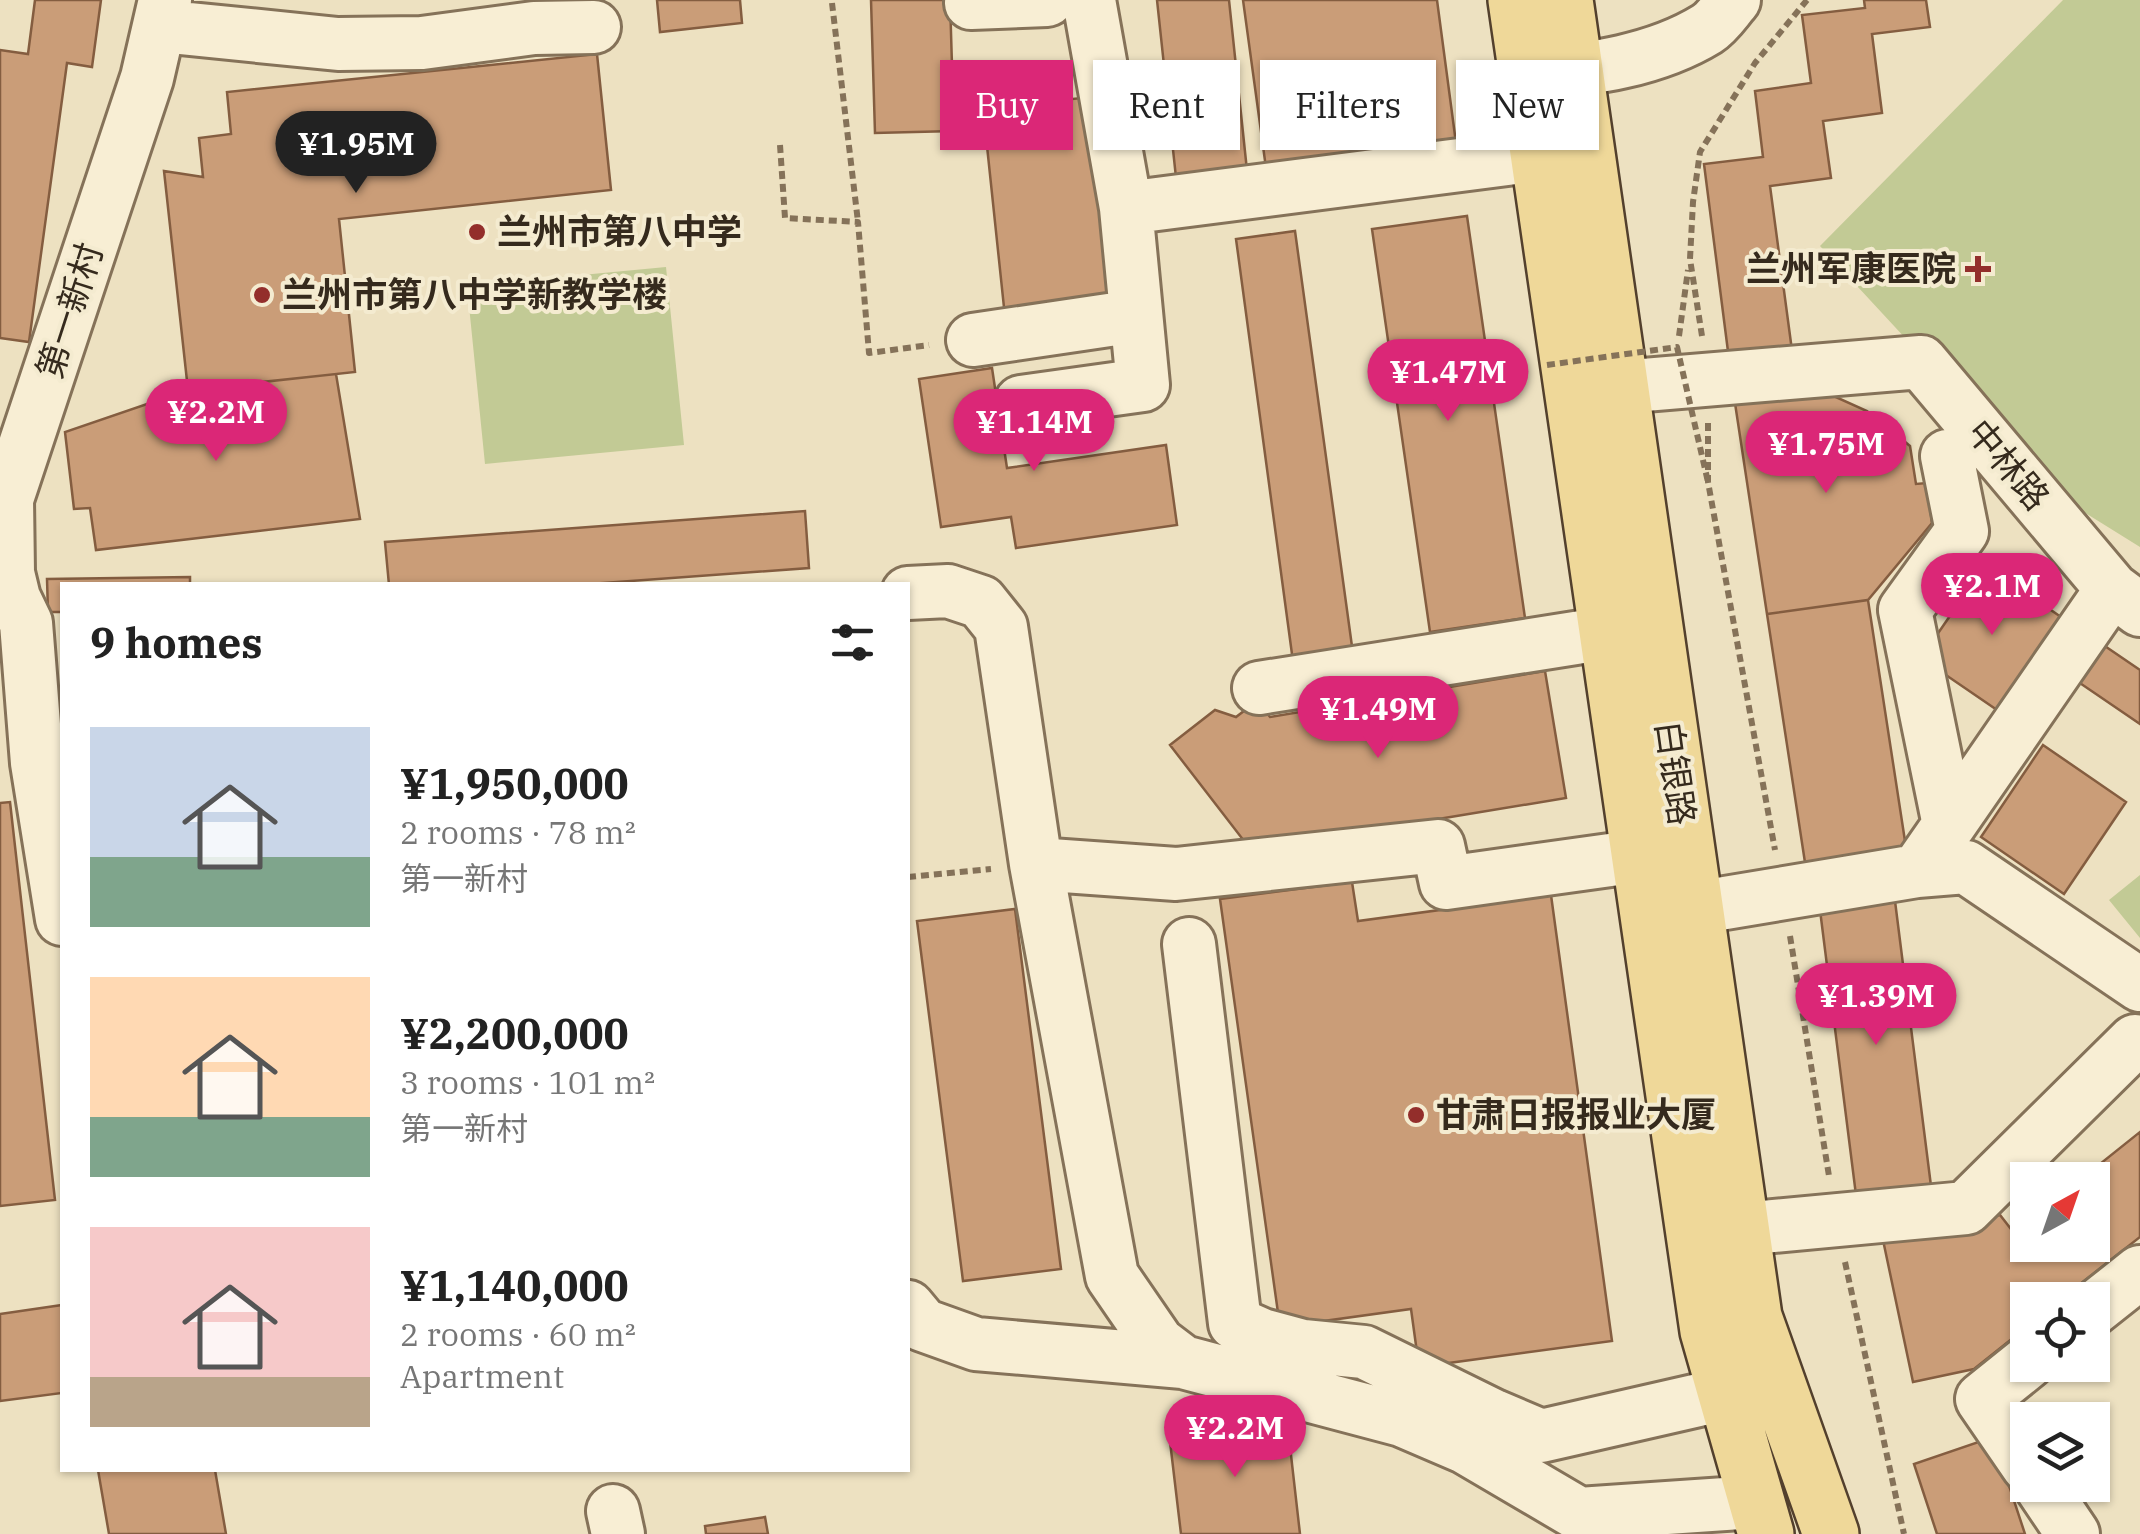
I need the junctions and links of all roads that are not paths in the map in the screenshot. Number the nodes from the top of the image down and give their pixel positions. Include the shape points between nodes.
1 (1047, 0) edge
2 (1088, 0) edge
3 (1516, 0) edge
4 (1565, 0) edge
5 (1734, 0) edge
6 (970, 4) dead end
7 (163, 13) edge
8 (594, 28) dead end
9 (1545, 60) edge
10 (1553, 60) edge
11 (1599, 65) edge
12 (1539, 150) edge
13 (1568, 150) edge
14 (1538, 155) junction
15 (1126, 208) junction
16 (1136, 316) junction
17 (973, 340) road end
18 (1620, 387) junction
19 (1021, 402) dead end
20 (1948, 456) dead end
21 (910, 593) edge
22 (2126, 599) edge
23 (44, 622) edge
24 (1607, 632) junction
25 (1259, 688) dead end
26 (1949, 825) junction
27 (1639, 856) junction
28 (1036, 864) junction
29 (1918, 871) junction
30 (60, 907) edge
31 (1695, 908) junction
32 (1189, 944) dead end
33 (2140, 985) edge
34 (2135, 1041) dead end
35 (1742, 1229) junction
36 (2140, 1272) edge
37 (2110, 1296) edge
38 (910, 1310) edge
39 (1183, 1362) junction
40 (2010, 1376) edge
41 (1725, 1394) junction
42 (2010, 1440) edge
43 (2051, 1502) edge
44 (1760, 1518) edge
45 (1831, 1534) edge
46 (2073, 1534) edge

1 - 6 street
2 - 15 street
3 - 9 main road, 白银路
4 - 10 main road, 白银路
5 - 11 street via 1711,27 1649,56
7 - 8 street via 338,44
7 - 23 street, 第一新村 via 8,499 14,598
12 - 14 main road, 白银路
13 - 18 main road, 白银路
14 - 15 street
14 - 24 main road, 白银路
15 - 16 street
16 - 17 street
16 - 19 street via 1143,384
18 - 22 street, 中林路 via 1693,363 1921,362
18 - 31 main road, 白银路
20 - 26 street via 1962,530 1904,610
21 - 28 street via 948,591 980,602 1002,628
22 - 26 street
23 - 30 street, 第一新村 via 37,763
24 - 25 street
24 - 27 main road, 白银路
26 - 29 street
27 - 28 street via 1446,883 1438,846 1176,874
27 - 41 main road, 白银路 via 1708,1331
28 - 39 street via 1112,1276 1158,1343
29 - 31 street
29 - 33 street via 1966,868
31 - 35 main road, 白银路
32 - 41 street via 1235,1324 1304,1346 1364,1352 1541,1436
34 - 35 street via 1966,1208
35 - 45 main road, 白银路 via 1754,1317
36 - 37 street
38 - 39 street via 923,1326 976,1344
39 - 44 street via 1402,1420 1465,1446 1578,1514
40 - 42 street via 1982,1399
41 - 44 main road, 白银路
43 - 46 street

